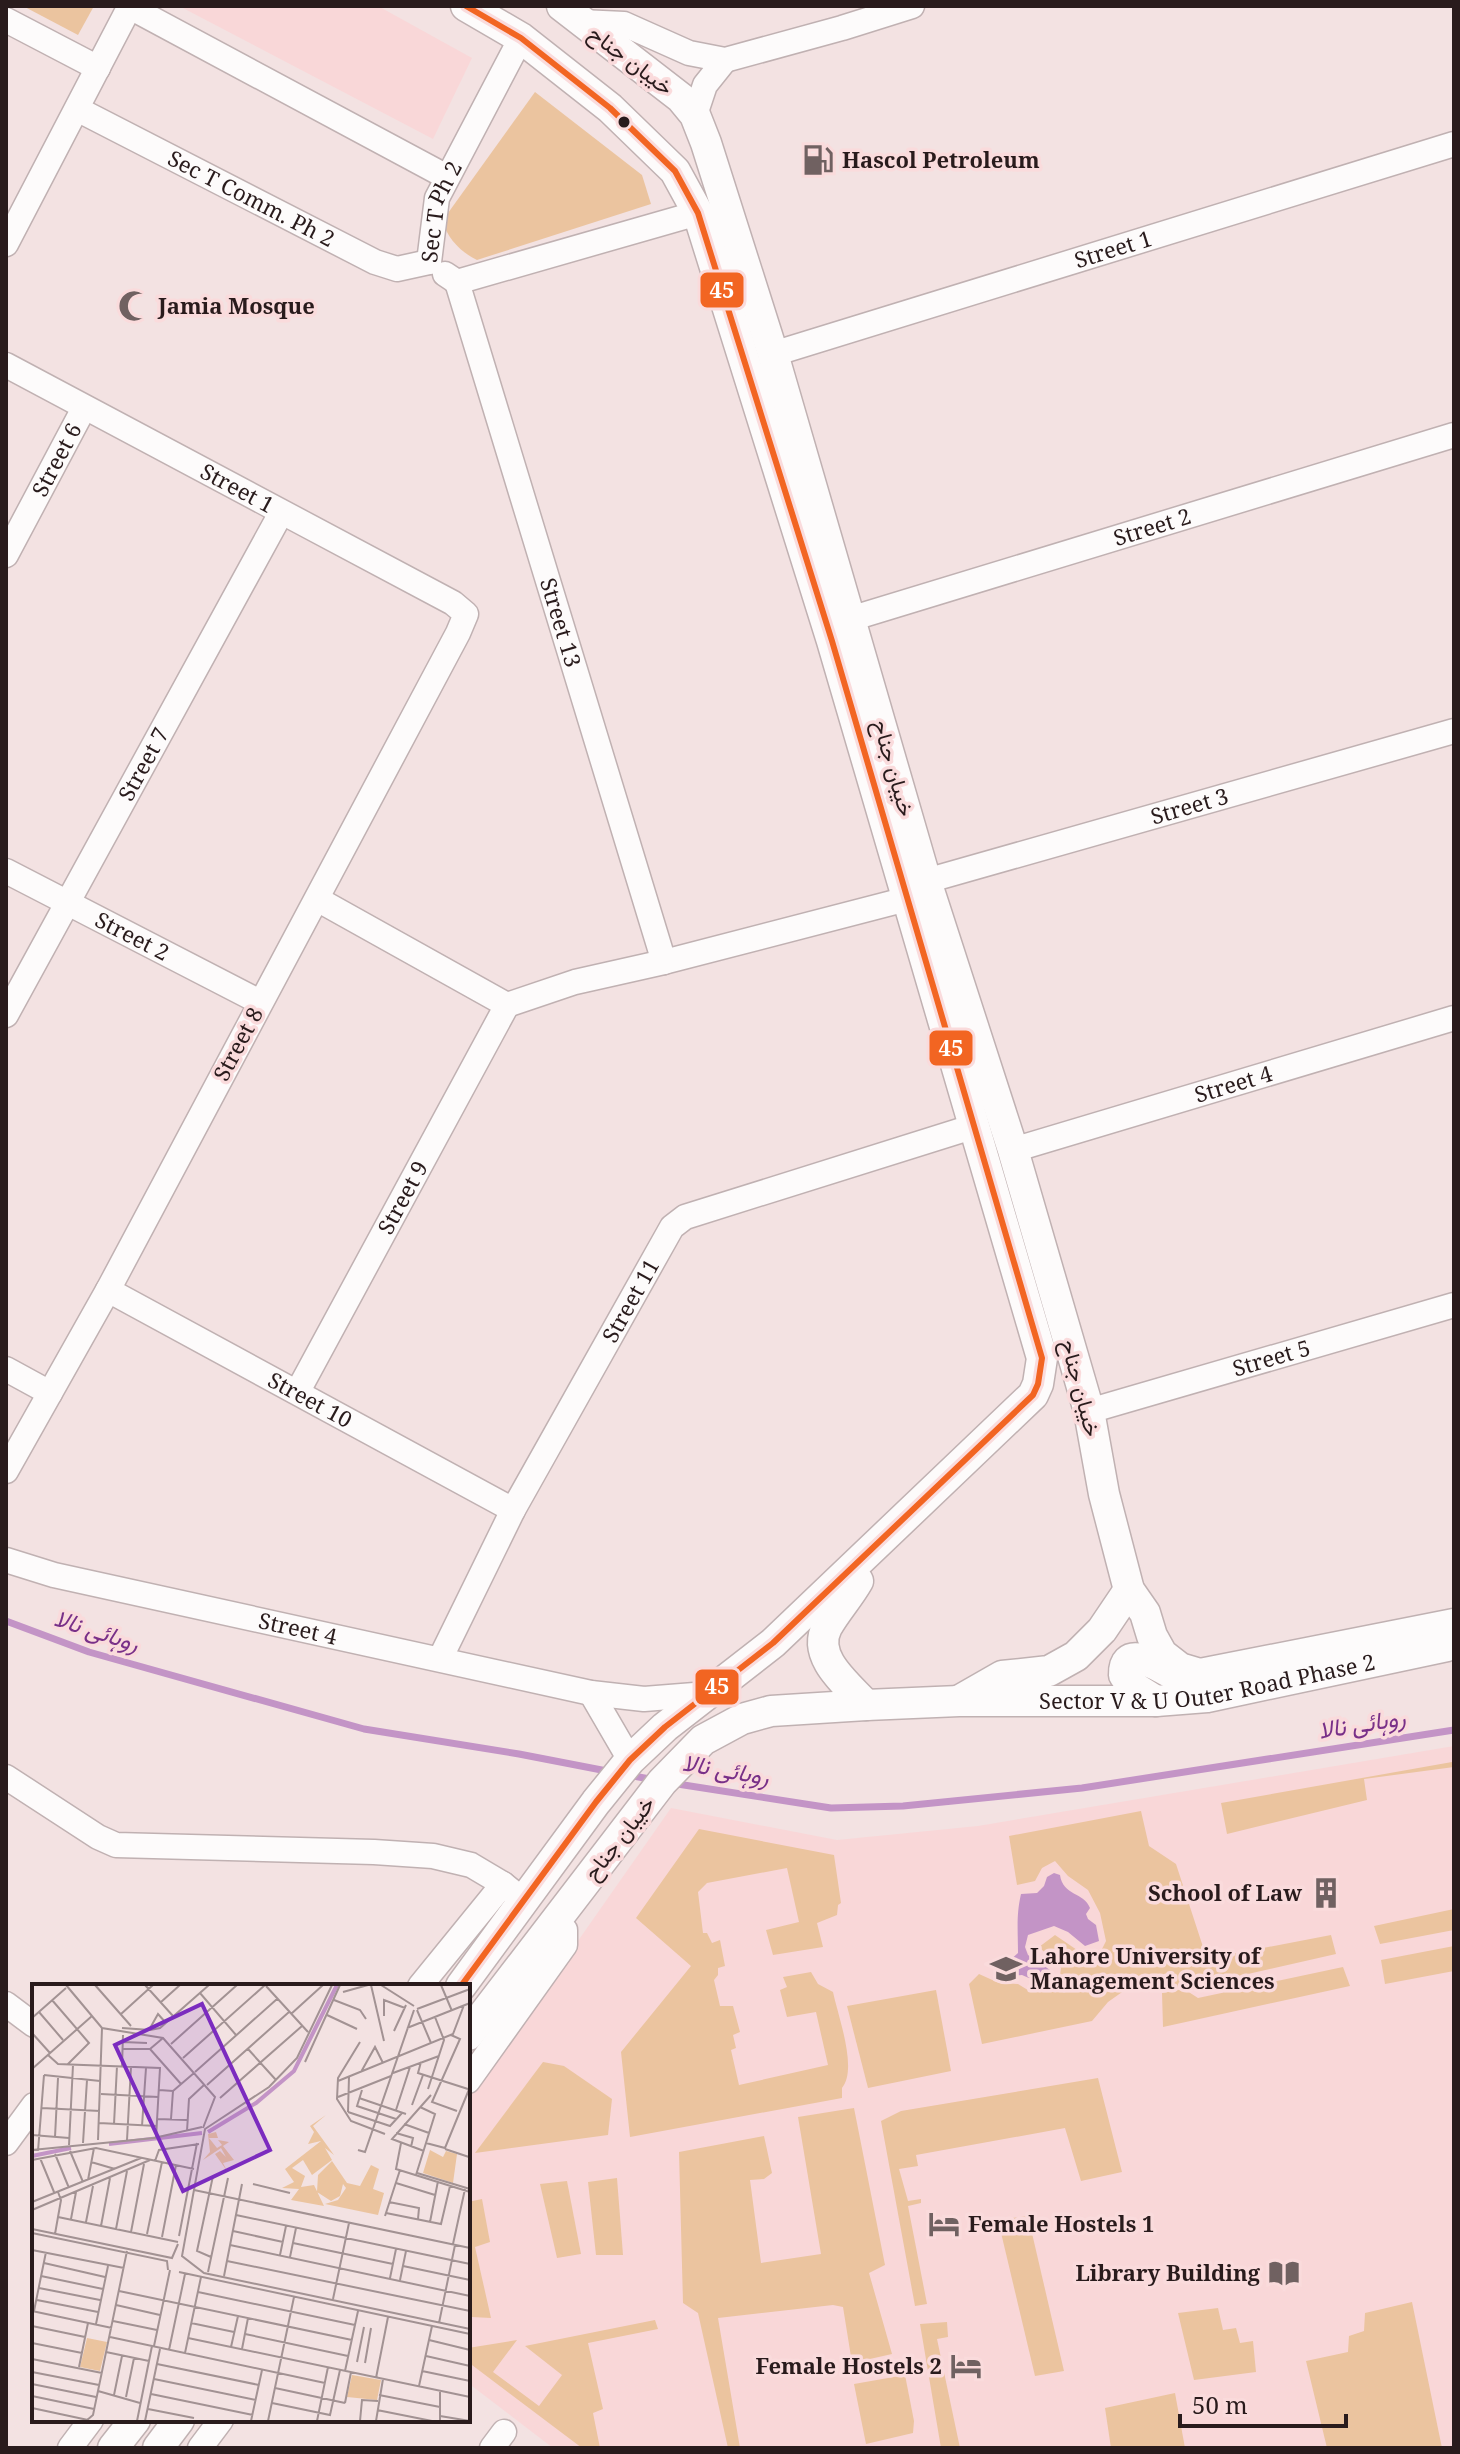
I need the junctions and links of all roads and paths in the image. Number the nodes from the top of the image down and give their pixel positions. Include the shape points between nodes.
1 (130, 6) edge
2 (912, 6) edge
3 (474, 9) edge
4 (572, 12) edge
5 (840, 17) edge
6 (6, 20) edge
7 (521, 38) junction
8 (725, 60) junction
9 (98, 68) junction
10 (77, 109) junction
11 (695, 115) junction
12 (1454, 144) edge
13 (447, 177) junction
14 (698, 213) junction
15 (6, 244) edge
16 (429, 262) junction
17 (457, 282) junction
18 (773, 354) junction
19 (6, 365) edge
20 (84, 408) junction
21 (1454, 435) edge
22 (281, 513) junction
23 (6, 555) edge
24 (466, 614) joint
25 (850, 619) junction
26 (1454, 731) edge
27 (6, 871) edge
28 (917, 890) junction
29 (317, 899) junction
30 (67, 903) junction
31 (664, 962) junction
32 (260, 1002) junction
33 (507, 1005) junction
34 (6, 1015) edge
35 (1454, 1018) edge
36 (975, 1126) junction
37 (1013, 1150) junction
38 (108, 1290) junction
39 (1454, 1305) edge
40 (6, 1369) edge
41 (298, 1391) junction
42 (50, 1393) junction
43 (1089, 1411) junction
44 (6, 1471) edge
45 (513, 1510) junction
46 (878, 1544) junction
47 (6, 1560) edge
48 (1129, 1590) junction
49 (1454, 1624) edge
50 (1454, 1645) edge
51 (440, 1659) junction
52 (1200, 1674) junction
53 (591, 1693) junction
54 (707, 1694) junction
55 (959, 1701) junction
56 (1156, 1701) junction
57 (866, 1705) junction
58 (628, 1762) junction
59 (6, 1777) edge
60 (514, 1893) junction
61 (554, 1922) junction
62 (422, 1984) edge
63 (462, 1984) edge
64 (6, 2004) edge
65 (32, 2024) edge
66 (470, 2032) edge
67 (470, 2078) edge
68 (32, 2108) edge
69 (6, 2143) edge
70 (90, 2422) edge
71 (133, 2422) edge
72 (178, 2422) edge
73 (220, 2422) edge
74 (70, 2448) edge
75 (113, 2448) edge
76 (158, 2448) edge
77 (200, 2448) edge

1 - 9 street
1 - 13 street
2 - 5 street
3 - 7 main road, خیبان جناح
4 - 8 street via 624,24 689,53
4 - 11 main road, خیبان جناح via 671,88
5 - 8 street
6 - 9 street
7 - 13 street, Sec T Ph 2
7 - 14 main road, خیبان جناح via 655,150 675,171
8 - 11 street via 705,85
9 - 10 street
10 - 15 street
10 - 16 street, Sec T Comm. Ph 2 via 375,262 397,269
11 - 18 main road, خیبان جناح
12 - 18 street, Street 1
13 - 16 street, Sec T Ph 2 via 437,198
14 - 17 street, Sec T Ph 2
14 - 28 main road, خیبان جناح via 832,641
16 - 17 street, Sec T Ph 2
17 - 31 street, Street 13
18 - 25 main road, خیبان جناح
19 - 20 street, Street 1
20 - 22 street, Street 1
20 - 23 street, Street 6
21 - 25 street, Street 2
22 - 24 street, Street 1
22 - 30 street, Street 7
24 - 29 street, Street 8
25 - 28 main road, خیبان جناح
26 - 28 street, Street 3
27 - 30 street, Street 2
28 - 31 street
28 - 36 main road, خیبان جناح
28 - 37 main road, خیبان جناح
29 - 32 street, Street 8
29 - 33 street
30 - 32 street, Street 2
30 - 34 street, Street 7
31 - 33 street via 575,982
32 - 38 street, Street 8
33 - 41 street, Street 9
35 - 37 street, Street 4
36 - 45 street, Street 11 via 685,1217 672,1227
36 - 46 main road, خیبان جناح via 1042,1371 1033,1395
37 - 43 main road, خیبان جناح
38 - 41 street, Street 10
38 - 42 street, Street 8
39 - 43 street, Street 5
40 - 42 street
41 - 45 street, Street 10
42 - 44 street, Street 8
43 - 48 main road, خیبان جناح
45 - 51 street, Street 11
46 - 54 main road, خیبان جناح via 773,1643
46 - 57 main road via 834,1616 823,1648
47 - 51 street, Street 4
48 - 52 main road, خیبان جناح via 1162,1654 1180,1668
48 - 55 main road via 1076,1656 1049,1671 1002,1676
49 - 52 main road
50 - 56 main road, Sector V & U Outer Road Phase 2 via 1207,1697
51 - 53 street, Street 4
52 - 56 main road via 1174,1674 1141,1657 1131,1658 1124,1675
53 - 54 street, Street 4 via 644,1699
53 - 58 street
54 - 58 main road, خیبان جناح
55 - 56 main road, Sector V & U Outer Road Phase 2
55 - 57 main road, خیبان جناح
57 - 61 main road, خیبان جناح via 771,1711 742,1719 703,1740 679,1762
58 - 60 main road, خیبان جناح
59 - 60 street via 116,1845 433,1856 471,1865
60 - 62 street
60 - 63 main road, خیبان جناح
61 - 66 main road, خیبان جناح
61 - 67 street via 565,1930 565,1945
64 - 65 street
68 - 69 street
70 - 74 street
71 - 75 main road
72 - 76 main road
73 - 77 street

